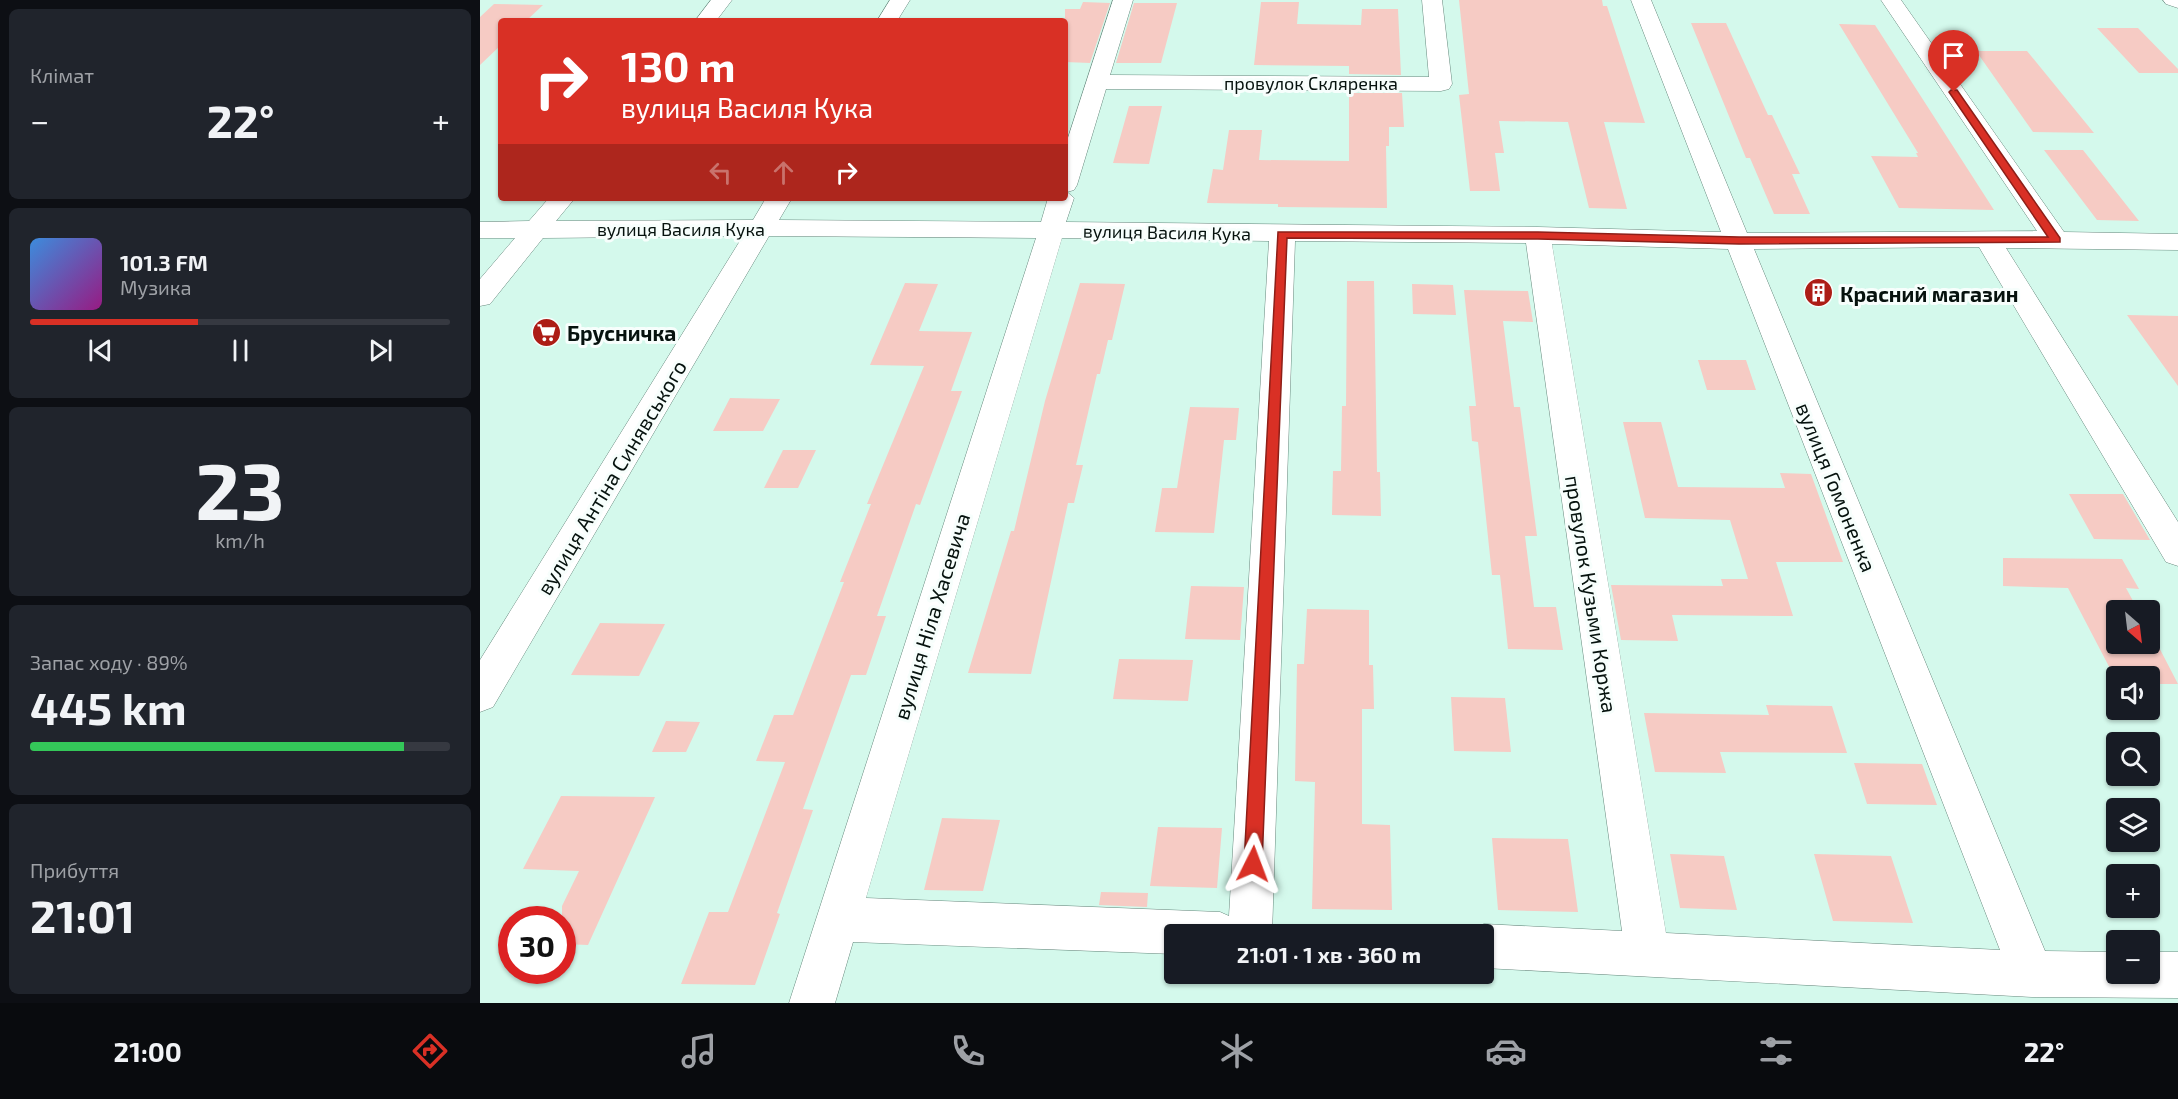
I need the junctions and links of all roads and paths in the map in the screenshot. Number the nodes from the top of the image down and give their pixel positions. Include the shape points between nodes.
1 (722, 0) edge
2 (900, 0) edge
3 (1123, 0) edge
4 (1432, 0) edge
5 (1641, 0) edge
6 (1890, 0) edge
7 (2173, 0) edge
8 (2178, 2) edge
9 (707, 18) edge
10 (889, 18) edge
11 (1097, 82) junction
12 (1068, 175) edge
13 (560, 201) edge
14 (778, 201) edge
15 (1056, 214) edge
16 (761, 228) junction
17 (480, 230) edge
18 (536, 230) junction
19 (1282, 234) junction
20 (1538, 235) junction
21 (1987, 239) junction
22 (2056, 240) junction
23 (1739, 241) junction
24 (2178, 242) edge
25 (480, 297) edge
26 (2178, 552) edge
27 (480, 694) edge
28 (836, 920) junction
29 (1250, 924) edge
30 (1164, 932) edge
31 (1494, 946) edge
32 (1647, 953) junction
33 (2032, 974) junction
34 (2178, 975) edge
35 (812, 1003) edge

1 - 9 street
2 - 10 street
3 - 11 street
4 - 11 street, провулок Скляренка via 1441,84
5 - 23 street, вулиця Гомоненка
6 - 22 street
7 - 8 street
11 - 12 street
13 - 18 street
14 - 16 street, вулиця Антіна Синявського
15 - 16 street, вулиця Василя Кука
15 - 19 street, вулиця Василя Кука
15 - 28 street, вулиця Ніла Хасевича
16 - 18 street, вулиця Василя Кука
16 - 27 street, вулиця Антіна Синявського
17 - 18 street, вулиця Василя Кука
18 - 25 street
19 - 20 street, вулиця Василя Кука
19 - 29 street
20 - 23 street, вулиця Василя Кука
20 - 32 street, провулок Кузьми Коржа
21 - 22 street, вулиця Василя Кука
21 - 23 street, вулиця Василя Кука
21 - 26 street
22 - 24 street, вулиця Василя Кука
23 - 33 street, вулиця Гомоненка
28 - 30 street
28 - 35 street, вулиця Ніла Хасевича
31 - 32 street
32 - 33 street
33 - 34 street

